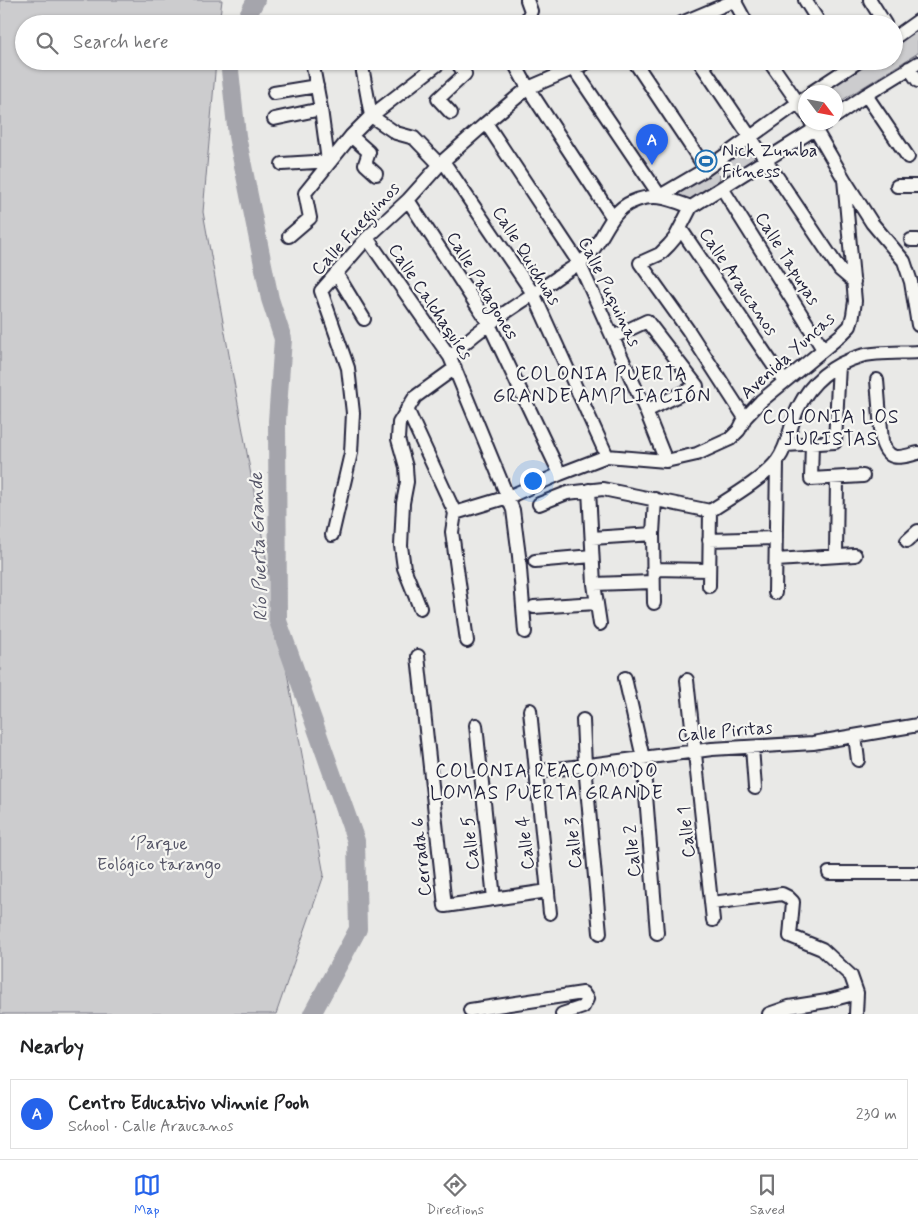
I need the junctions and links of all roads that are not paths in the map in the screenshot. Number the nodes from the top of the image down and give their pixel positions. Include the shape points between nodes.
1 (527, 0) edge
2 (735, 0) edge
3 (805, 0) edge
4 (870, 0) edge
5 (529, 15) edge
6 (700, 15) edge
7 (742, 15) edge
8 (814, 15) edge
9 (879, 15) edge
10 (918, 21) edge
11 (903, 32) edge
12 (914, 66) edge
13 (314, 70) edge
14 (363, 70) edge
15 (430, 70) edge
16 (462, 70) edge
17 (518, 70) edge
18 (572, 70) edge
19 (575, 70) edge
20 (640, 70) edge
21 (705, 70) edge
22 (777, 70) edge
23 (842, 70) edge
24 (918, 81) edge
25 (821, 85) edge
26 (317, 86) junction
27 (528, 88) junction
28 (274, 93) dead end
29 (798, 95) edge
30 (866, 95) junction
31 (798, 103) edge
32 (321, 110) junction
33 (843, 111) edge
34 (452, 113) dead end
35 (371, 116) junction
36 (274, 119) dead end
37 (486, 123) junction
38 (811, 130) edge
39 (820, 130) edge
40 (351, 136) junction
41 (751, 137) junction
42 (908, 157) dead end
43 (329, 161) junction
44 (766, 161) junction
45 (441, 163) junction
46 (282, 164) dead end
47 (706, 170) junction
48 (376, 174) dead end
49 (844, 180) junction
50 (898, 186) dead end
51 (918, 186) edge
52 (722, 188) junction
53 (660, 196) junction
54 (408, 200) junction
55 (691, 207) junction
56 (613, 218) junction
57 (680, 228) junction
58 (289, 236) dead end
59 (366, 238) junction
60 (579, 263) junction
61 (336, 273) junction
62 (854, 282) junction
63 (534, 295) junction
64 (364, 319) dead end
65 (489, 324) junction
66 (918, 325) edge
67 (613, 337) junction
68 (823, 349) junction
69 (918, 352) edge
70 (452, 362) junction
71 (839, 365) junction
72 (877, 380) dead end
73 (784, 381) junction
74 (408, 409) junction
75 (646, 411) junction
76 (745, 418) junction
77 (812, 443) junction
78 (786, 445) junction
79 (918, 453) edge
80 (606, 456) junction
81 (666, 461) junction
82 (777, 461) junction
83 (560, 474) junction
84 (863, 476) dead end
85 (836, 478) junction
86 (589, 490) junction
87 (508, 497) junction
88 (655, 499) junction
89 (539, 504) dead end
90 (710, 511) junction
91 (455, 514) junction
92 (918, 530) edge
93 (653, 534) junction
94 (332, 535) dead end
95 (592, 538) junction
96 (776, 538) junction
97 (709, 540) junction
98 (907, 541) dead end
99 (836, 555) junction
100 (855, 555) dead end
101 (592, 556) junction
102 (776, 560) junction
103 (535, 561) dead end
104 (653, 569) junction
105 (709, 570) junction
106 (654, 582) junction
107 (594, 584) junction
108 (709, 586) dead end
109 (775, 593) dead end
110 (596, 603) junction
111 (654, 603) dead end
112 (534, 607) dead end
113 (420, 608) dead end
114 (600, 624) dead end
115 (525, 632) dead end
116 (467, 641) dead end
117 (418, 656) dead end
118 (625, 678) dead end
119 (687, 680) dead end
120 (530, 710) dead end
121 (583, 720) dead end
122 (476, 725) dead end
123 (918, 725) edge
124 (855, 736) junction
125 (752, 747) junction
126 (695, 751) junction
127 (643, 758) junction
128 (858, 760) dead end
129 (585, 765) junction
130 (535, 772) junction
131 (755, 788) dead end
132 (829, 873) dead end
133 (918, 873) edge
134 (548, 891) junction
135 (494, 899) junction
136 (712, 903) junction
137 (550, 913) dead end
138 (713, 920) dead end
139 (600, 933) dead end
140 (657, 933) dead end
141 (857, 993) junction
142 (470, 1010) dead end
143 (562, 1014) edge
144 (769, 1014) edge
145 (856, 1014) edge

1 - 5 street
2 - 6 street
2 - 7 street
3 - 8 street
4 - 9 street
10 - 11 street
12 - 24 street
12 - 30 street
13 - 26 street
14 - 35 street
15 - 35 street
16 - 34 street via 465,74 438,99
17 - 27 street
18 - 27 street, Calle Fueguinos
19 - 53 street
20 - 47 street
21 - 41 street
22 - 29 street
23 - 25 street
26 - 28 street
26 - 32 street
27 - 37 street, Calle Fueguinos
27 - 56 street
30 - 33 street
30 - 42 street
31 - 41 street
32 - 36 street
32 - 43 street
35 - 40 street
35 - 45 street, Calle Quichuas via 390,130 414,138
37 - 45 street, Calle Fueguinos
37 - 60 street, Calle Puquinas
38 - 44 street
39 - 49 street
40 - 43 street
40 - 48 street via 369,152 364,164
41 - 44 street
41 - 47 street
43 - 46 street
43 - 58 street via 305,193 310,218
44 - 52 street
44 - 62 street via 840,270
45 - 54 street, Calle Fueguinos
45 - 63 street, Calle Quichuas
47 - 53 street
49 - 62 street, Avenida Yuncas
49 - 66 street via 872,223 904,261
50 - 51 street
52 - 55 street
52 - 68 street, Calle Tapuyas
53 - 55 street
53 - 56 street via 630,203
54 - 59 street, Calle Fueguinos
54 - 65 street, Calle Patagones
55 - 57 street
56 - 60 street via 588,257
57 - 73 street, Calle Araucanos
57 - 76 street via 660,254 640,263
59 - 61 street, Calle Fueguinos
59 - 70 street, Calle Calchaquíes
60 - 63 street
60 - 67 street, Calle Puquinas
61 - 64 street
61 - 94 street, Calle Fueguinos via 321,290 348,368 354,412 351,453
62 - 68 street, Avenida Yuncas via 854,315 850,326
63 - 65 street
63 - 80 street, Calle Quichuas
65 - 70 street via 462,344
65 - 83 street, Calle Patagones
67 - 75 street, Calle Puquinas
67 - 75 street via 647,321 697,386
68 - 73 street, Avenida Yuncas
69 - 71 street via 862,356
70 - 74 street via 415,397
70 - 87 street, Calle Calchaquíes
71 - 77 street via 835,442
71 - 78 street via 823,374 811,388 798,409
72 - 79 street via 885,449 895,458
73 - 76 street, Avenida Yuncas
74 - 91 street
74 - 113 street via 399,423 398,439 407,482 401,546 404,568
75 - 81 street, Calle Puquinas
76 - 81 street, Avenida Yuncas via 730,439 696,454
77 - 78 street
77 - 85 street via 811,479
78 - 82 street
80 - 81 street, Avenida Yuncas
80 - 83 street, Avenida Yuncas
82 - 90 street
82 - 96 street
83 - 87 street, Avenida Yuncas
84 - 85 street
85 - 99 street
86 - 88 street via 603,489
86 - 89 street via 567,493
86 - 95 street
87 - 91 street, Avenida Yuncas
87 - 115 street, Calle Calchaquíes via 513,510 519,556
88 - 90 street
88 - 93 street
90 - 97 street
91 - 116 street via 452,532
92 - 98 street
93 - 95 street
93 - 104 street
95 - 101 street
96 - 97 street
96 - 102 street
97 - 105 street
99 - 100 street
99 - 102 street
101 - 103 street
101 - 107 street
102 - 109 street
104 - 105 street
104 - 106 street
105 - 108 street
106 - 107 street
106 - 111 street
107 - 110 street
110 - 112 street
110 - 114 street
117 - 135 street, Cerrada 6 via 444,906
118 - 127 street, Calle 2
119 - 126 street, Calle 1
120 - 130 street, Calle 4
121 - 129 street, Calle 3
122 - 135 street, Calle 5
123 - 124 street, Calle Piritas
124 - 125 street, Calle Piritas via 813,743
124 - 128 street
125 - 126 street, Calle Piritas
125 - 131 street
126 - 127 street, Calle Piritas
126 - 136 street, Calle 1
127 - 129 street, Calle Piritas
127 - 140 street, Calle 2
129 - 130 street, Calle Piritas
129 - 139 street, Calle 3
130 - 134 street, Calle 4
132 - 133 street
134 - 135 street
134 - 137 street, Calle 4
136 - 138 street, Calle 1
136 - 141 street via 782,894 788,897 793,902 790,936 822,949 851,976
141 - 144 street
141 - 145 street
142 - 143 street via 583,993 587,999 583,1007

